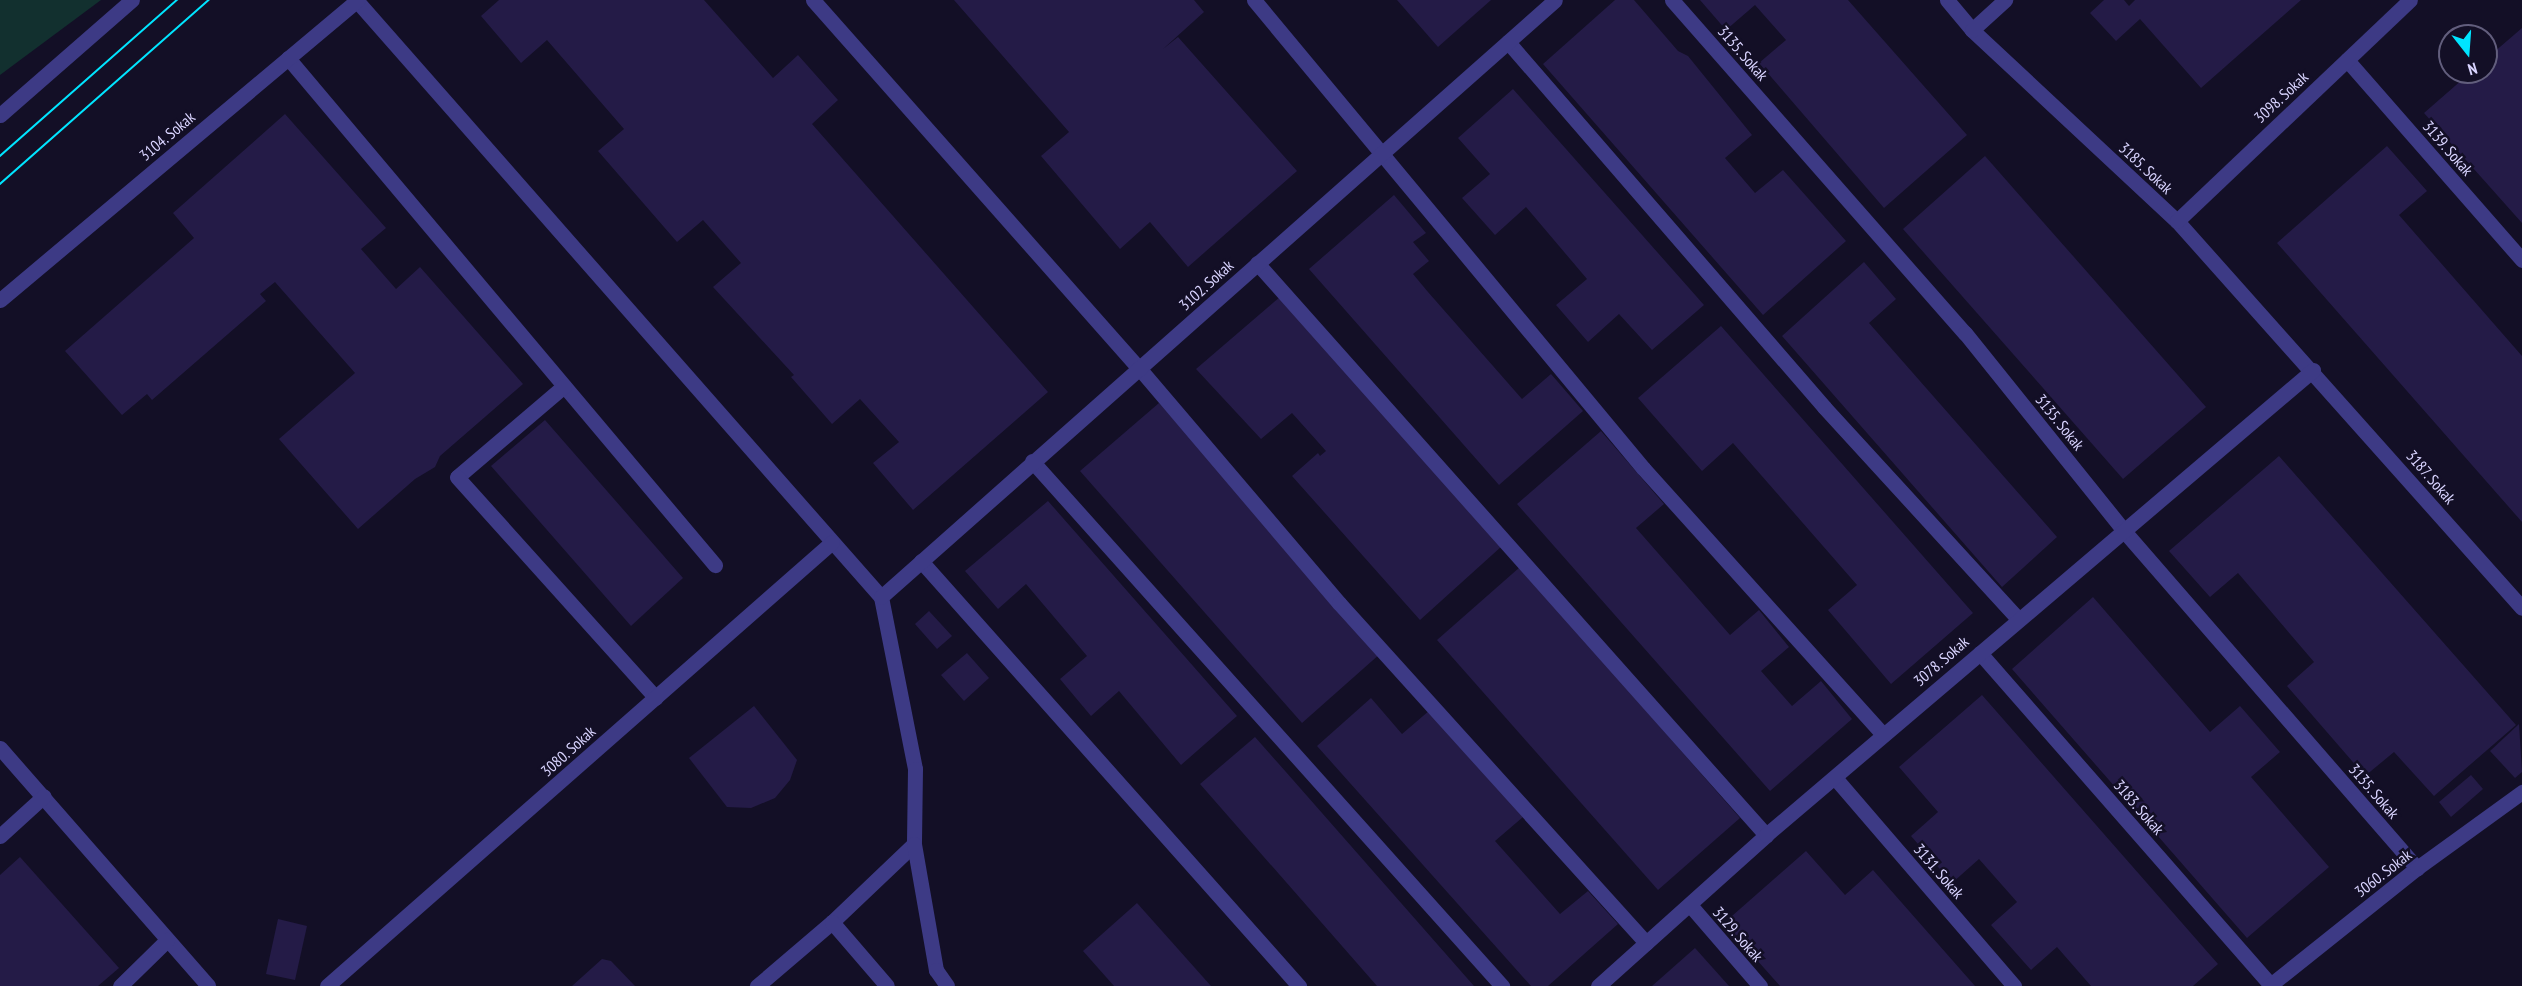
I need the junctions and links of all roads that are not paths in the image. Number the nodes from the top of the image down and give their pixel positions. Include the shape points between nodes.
1 (132, 0) edge
2 (813, 0) edge
3 (1254, 0) edge
4 (1555, 0) edge
5 (1672, 0) edge
6 (1947, 0) edge
7 (2005, 0) edge
8 (2410, 0) edge
9 (357, 1) edge
10 (1972, 30) junction
11 (1508, 42) junction
12 (288, 58) junction
13 (2347, 60) junction
14 (0, 114) edge
15 (1380, 154) junction
16 (2177, 221) junction
17 (2522, 260) edge
18 (1257, 263) junction
19 (0, 300) edge
20 (1139, 368) junction
21 (2313, 370) junction
22 (564, 386) junction
23 (1032, 461) junction
24 (2124, 531) junction
25 (832, 542) junction
26 (921, 561) junction
27 (715, 565) dead end
28 (880, 597) junction
29 (2522, 608) edge
30 (2018, 619) junction
31 (1980, 652) junction
32 (656, 698) junction
33 (1883, 735) junction
34 (0, 748) edge
35 (1836, 779) junction
36 (2522, 792) edge
37 (44, 796) junction
38 (0, 836) edge
39 (1766, 836) junction
40 (914, 844) junction
41 (2417, 868) junction
42 (1689, 905) junction
43 (832, 922) junction
44 (167, 940) junction
45 (1646, 943) junction
46 (2270, 985) edge
47 (120, 986) edge
48 (208, 986) edge
49 (327, 986) edge
50 (757, 986) edge
51 (887, 986) edge
52 (947, 986) edge
53 (1299, 986) edge
54 (1502, 986) edge
55 (1598, 986) edge
56 (1760, 986) edge
57 (2014, 986) edge

1 - 14 street
2 - 20 street
3 - 15 street
4 - 11 street, 3102. Sokak
5 - 24 street, 3135. Sokak via 1965,333
6 - 10 street, 3185. Sokak
7 - 10 street
8 - 13 street, 3098. Sokak
9 - 12 street, 3104. Sokak
9 - 25 street
10 - 16 street, 3185. Sokak
11 - 15 street, 3102. Sokak
11 - 30 street via 1824,407
12 - 19 street, 3104. Sokak
12 - 22 street
13 - 16 street, 3098. Sokak
13 - 17 street, 3139. Sokak
15 - 18 street, 3102. Sokak
15 - 33 street via 1642,468
16 - 21 street, 3185. Sokak
18 - 20 street, 3102. Sokak
18 - 39 street
20 - 23 street, 3102. Sokak
20 - 45 street via 1339,603
21 - 24 street, 3078. Sokak
21 - 29 street, 3187. Sokak
22 - 27 street
22 - 32 street via 457,477
23 - 26 street, 3102. Sokak
23 - 54 street
24 - 30 street, 3078. Sokak
24 - 41 street, 3135. Sokak
25 - 28 street
25 - 32 street, 3080. Sokak
26 - 28 street, 3102. Sokak
26 - 53 street
28 - 40 street via 915,769
30 - 31 street, 3078. Sokak
31 - 33 street, 3078. Sokak
31 - 46 street, 3183. Sokak
32 - 49 street, 3080. Sokak
33 - 35 street, 3078. Sokak
34 - 37 street
35 - 39 street, 3078. Sokak
35 - 57 street, 3131. Sokak
36 - 41 street, 3060. Sokak
37 - 38 street
37 - 44 street
39 - 42 street, 3078. Sokak
40 - 43 street
40 - 52 street via 936,970
41 - 46 street, 3060. Sokak
42 - 45 street, 3078. Sokak
42 - 56 street, 3129. Sokak
43 - 50 street
43 - 51 street
44 - 47 street
44 - 48 street
45 - 55 street, 3078. Sokak

